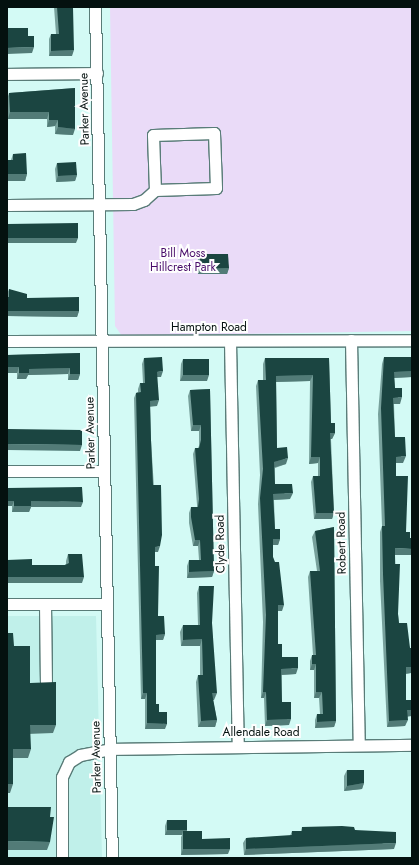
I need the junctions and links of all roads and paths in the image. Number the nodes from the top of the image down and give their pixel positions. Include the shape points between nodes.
1 (95, 7) edge
2 (97, 73) junction
3 (7, 74) edge
4 (155, 190) junction
5 (100, 204) junction
6 (7, 205) edge
7 (351, 340) junction
8 (412, 340) edge
9 (7, 341) edge
10 (230, 341) junction
11 (102, 342) junction
12 (7, 471) edge
13 (104, 471) junction
14 (7, 604) edge
15 (45, 604) junction
16 (107, 604) junction
17 (46, 682) edge
18 (412, 745) edge
19 (238, 746) junction
20 (359, 746) junction
21 (110, 749) junction
22 (62, 858) edge
23 (112, 858) edge

1 - 2 street, Parker Avenue
2 - 3 street
2 - 5 street, Parker Avenue
4 - 4 street via 153,134 214,133 216,188
4 - 5 street via 133,204
5 - 6 street
5 - 11 street, Parker Avenue
7 - 8 street, Hampton Road
7 - 10 street, Hampton Road
7 - 20 street, Robert Road
9 - 11 street, Hampton Road
10 - 11 street, Hampton Road
10 - 19 street, Clyde Road
11 - 13 street, Parker Avenue
12 - 13 street
13 - 16 street, Parker Avenue
14 - 15 street
15 - 16 street
15 - 17 street
16 - 21 street, Parker Avenue
18 - 20 street, Allendale Road
19 - 20 street, Allendale Road
19 - 21 street, Allendale Road
21 - 22 street, Allendale Road via 76,757 64,769
21 - 23 street, Parker Avenue

